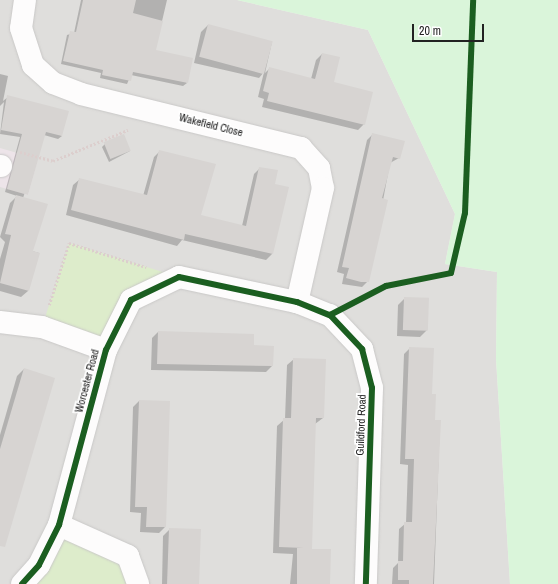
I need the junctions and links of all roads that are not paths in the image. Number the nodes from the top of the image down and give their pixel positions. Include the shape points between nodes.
1 (25, 0) edge
2 (297, 302) junction
3 (0, 322) edge
4 (106, 350) junction
5 (59, 525) junction
6 (22, 584) edge
7 (138, 584) edge
8 (366, 584) edge

1 - 2 street, Wakefield Close via 20,28 33,65 53,83 81,94 301,148 319,168 323,188
2 - 4 street, Worcester Road via 179,277 131,300
2 - 8 street, Guildford Road via 330,315 362,349 372,388
3 - 4 street via 42,327
4 - 5 street, Worcester Road
5 - 6 street, Worcester Road via 39,565
5 - 7 street via 128,556

